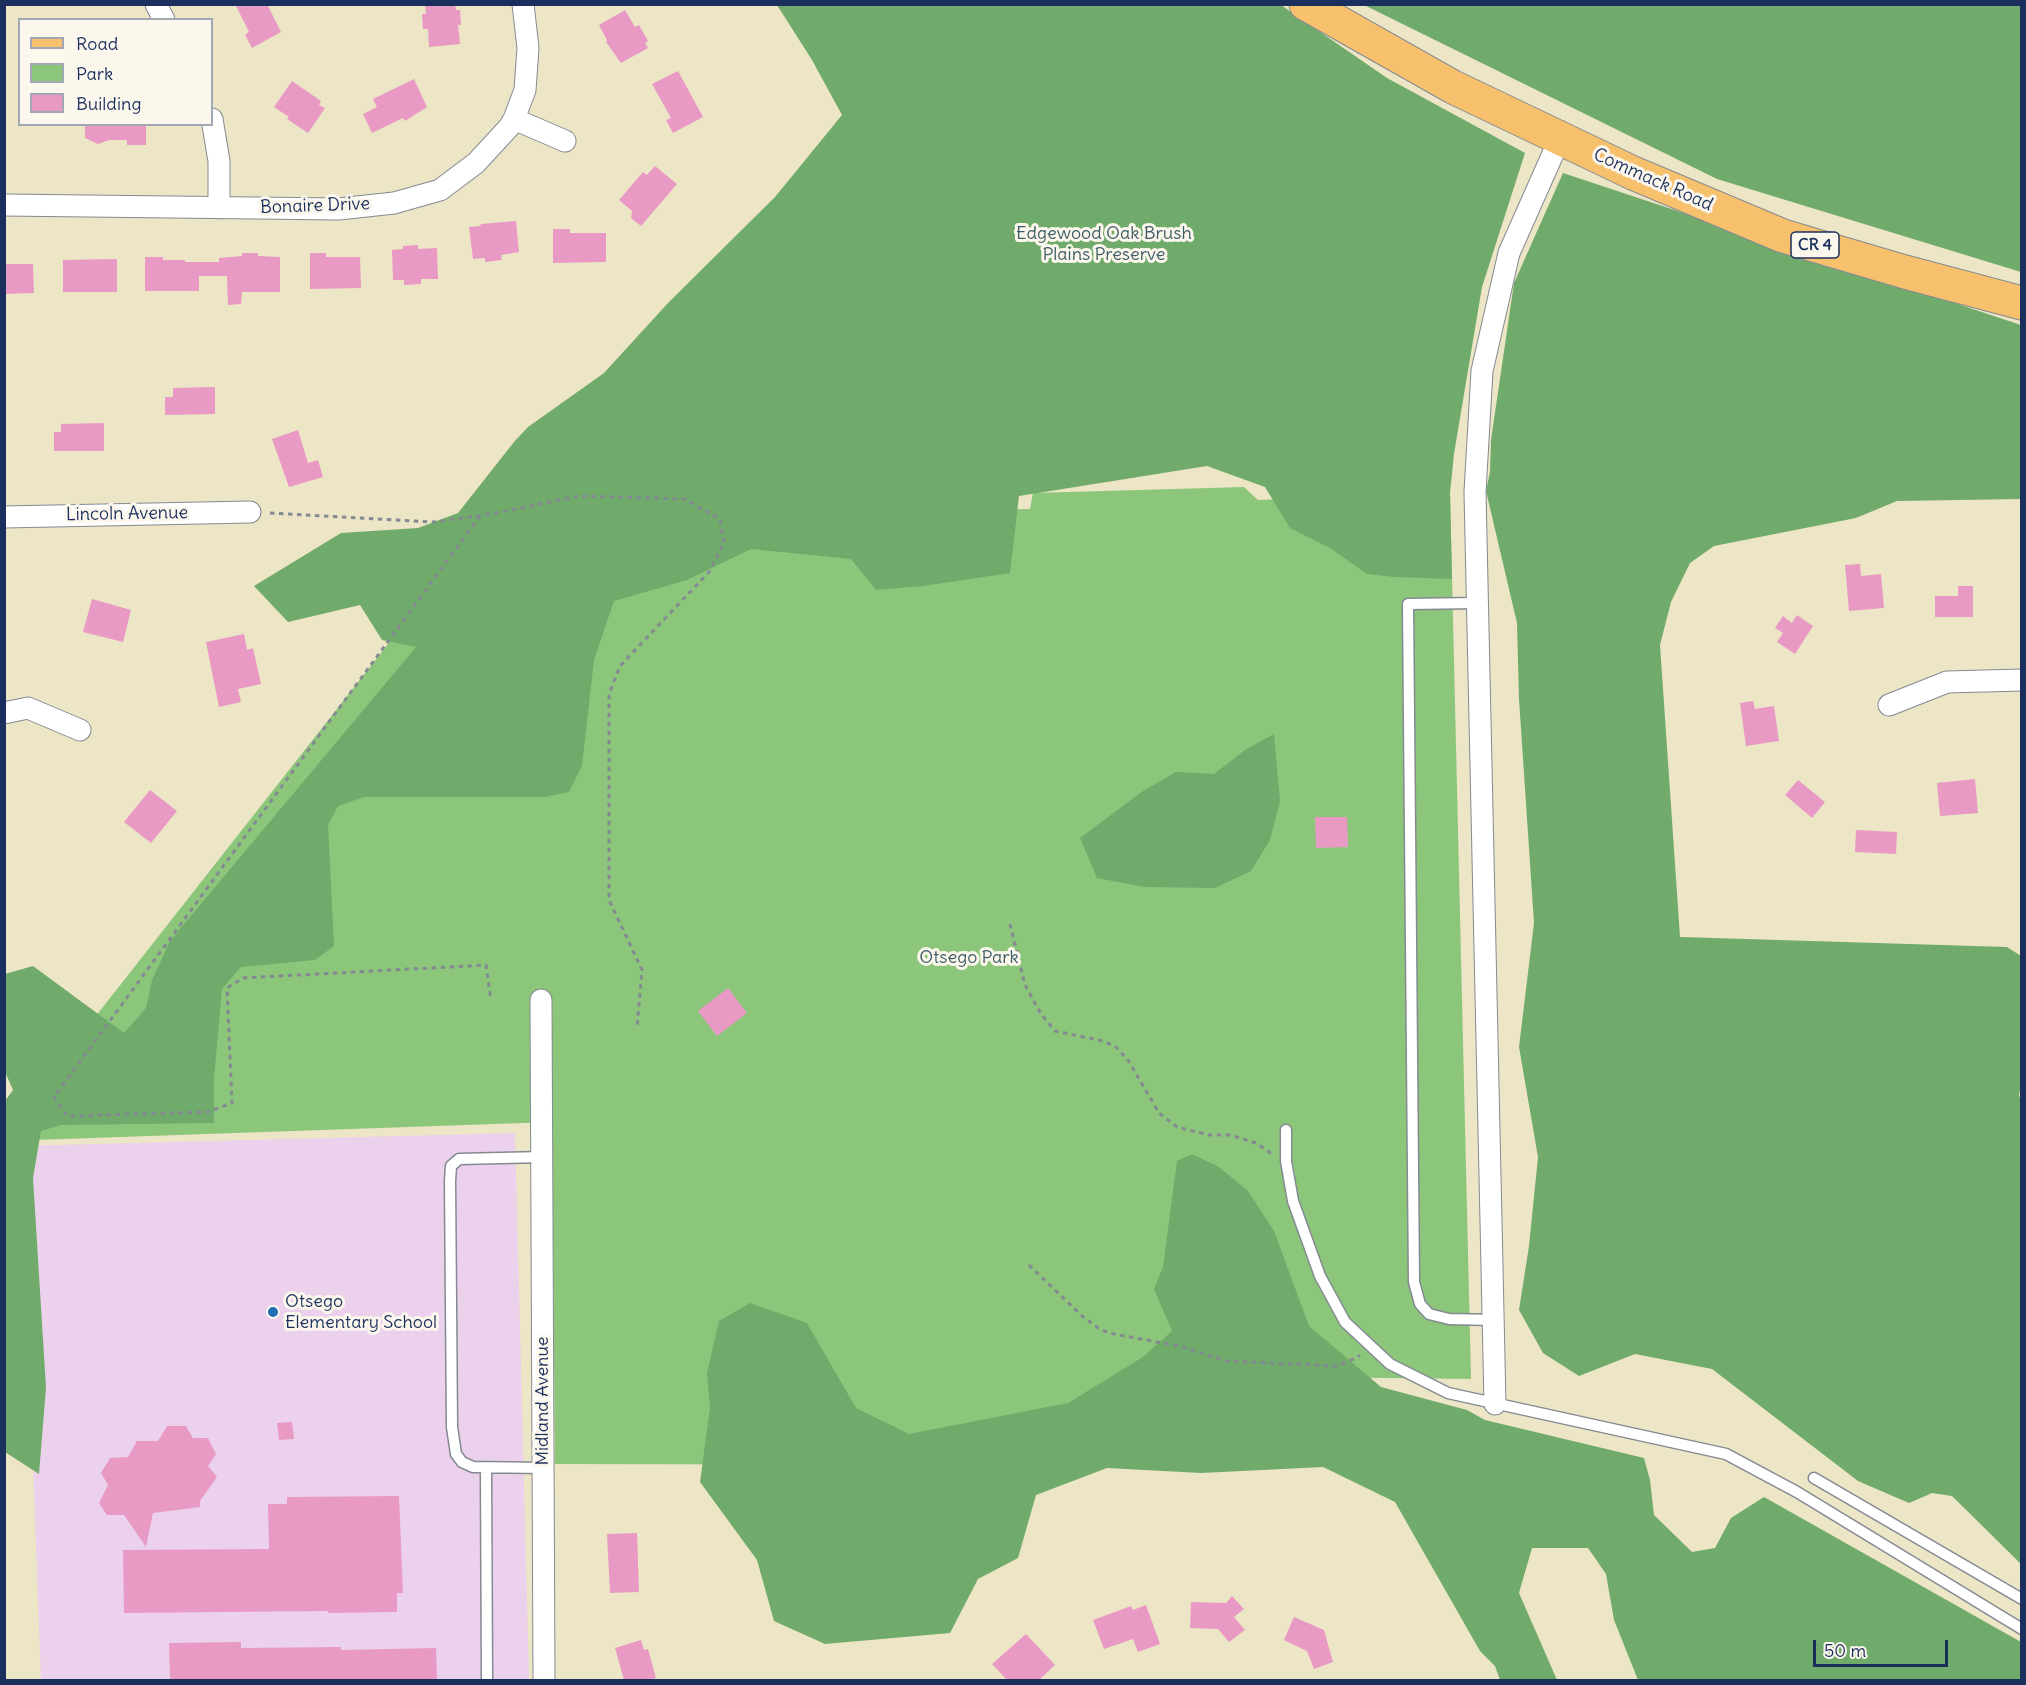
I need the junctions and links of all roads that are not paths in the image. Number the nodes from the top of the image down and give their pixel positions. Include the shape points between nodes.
1 (156, 4) edge
2 (523, 4) edge
3 (1306, 4) edge
4 (163, 18) edge
5 (514, 119) junction
6 (213, 125) edge
7 (1560, 138) junction
8 (565, 141) dead end
9 (4, 205) edge
10 (219, 208) junction
11 (2022, 303) edge
12 (250, 512) road end
13 (4, 517) edge
14 (1477, 603) junction
15 (2022, 680) edge
16 (1889, 705) dead end
17 (4, 713) edge
18 (80, 730) dead end
19 (542, 1000) dead end
20 (1286, 1130) dead end
21 (543, 1157) junction
22 (1494, 1320) junction
23 (1495, 1404) junction
24 (486, 1468) junction
25 (544, 1468) junction
26 (1814, 1478) dead end
27 (2022, 1599) edge
28 (2022, 1629) edge
29 (487, 1680) edge
30 (544, 1680) edge

1 - 4 street
2 - 5 street, Bonaire Drive via 528,48 525,90
3 - 7 main road, Commack Road / CR 4 via 1454,87
5 - 8 street
5 - 10 street, Bonaire Drive via 476,163 440,190 394,203 339,209
6 - 10 street via 219,161
7 - 11 main road, Commack Road / CR 4 via 1783,236
7 - 14 street via 1509,253 1482,371 1475,492
9 - 10 street, Bonaire Drive
12 - 13 street, Lincoln Avenue
14 - 22 street
14 - 22 lane via 1408,604 1414,1282 1420,1304 1429,1314
15 - 16 street via 1947,682
17 - 18 street via 28,708
19 - 21 street, Midland Avenue
20 - 23 lane via 1293,1201 1320,1276 1345,1322 1390,1364 1448,1394
21 - 24 lane via 459,1159 451,1166 452,1427 456,1454 462,1462
21 - 25 street, Midland Avenue
22 - 23 street
23 - 28 lane via 1726,1454 1797,1492
24 - 25 lane
24 - 29 lane
25 - 30 street, Midland Avenue
26 - 27 lane

